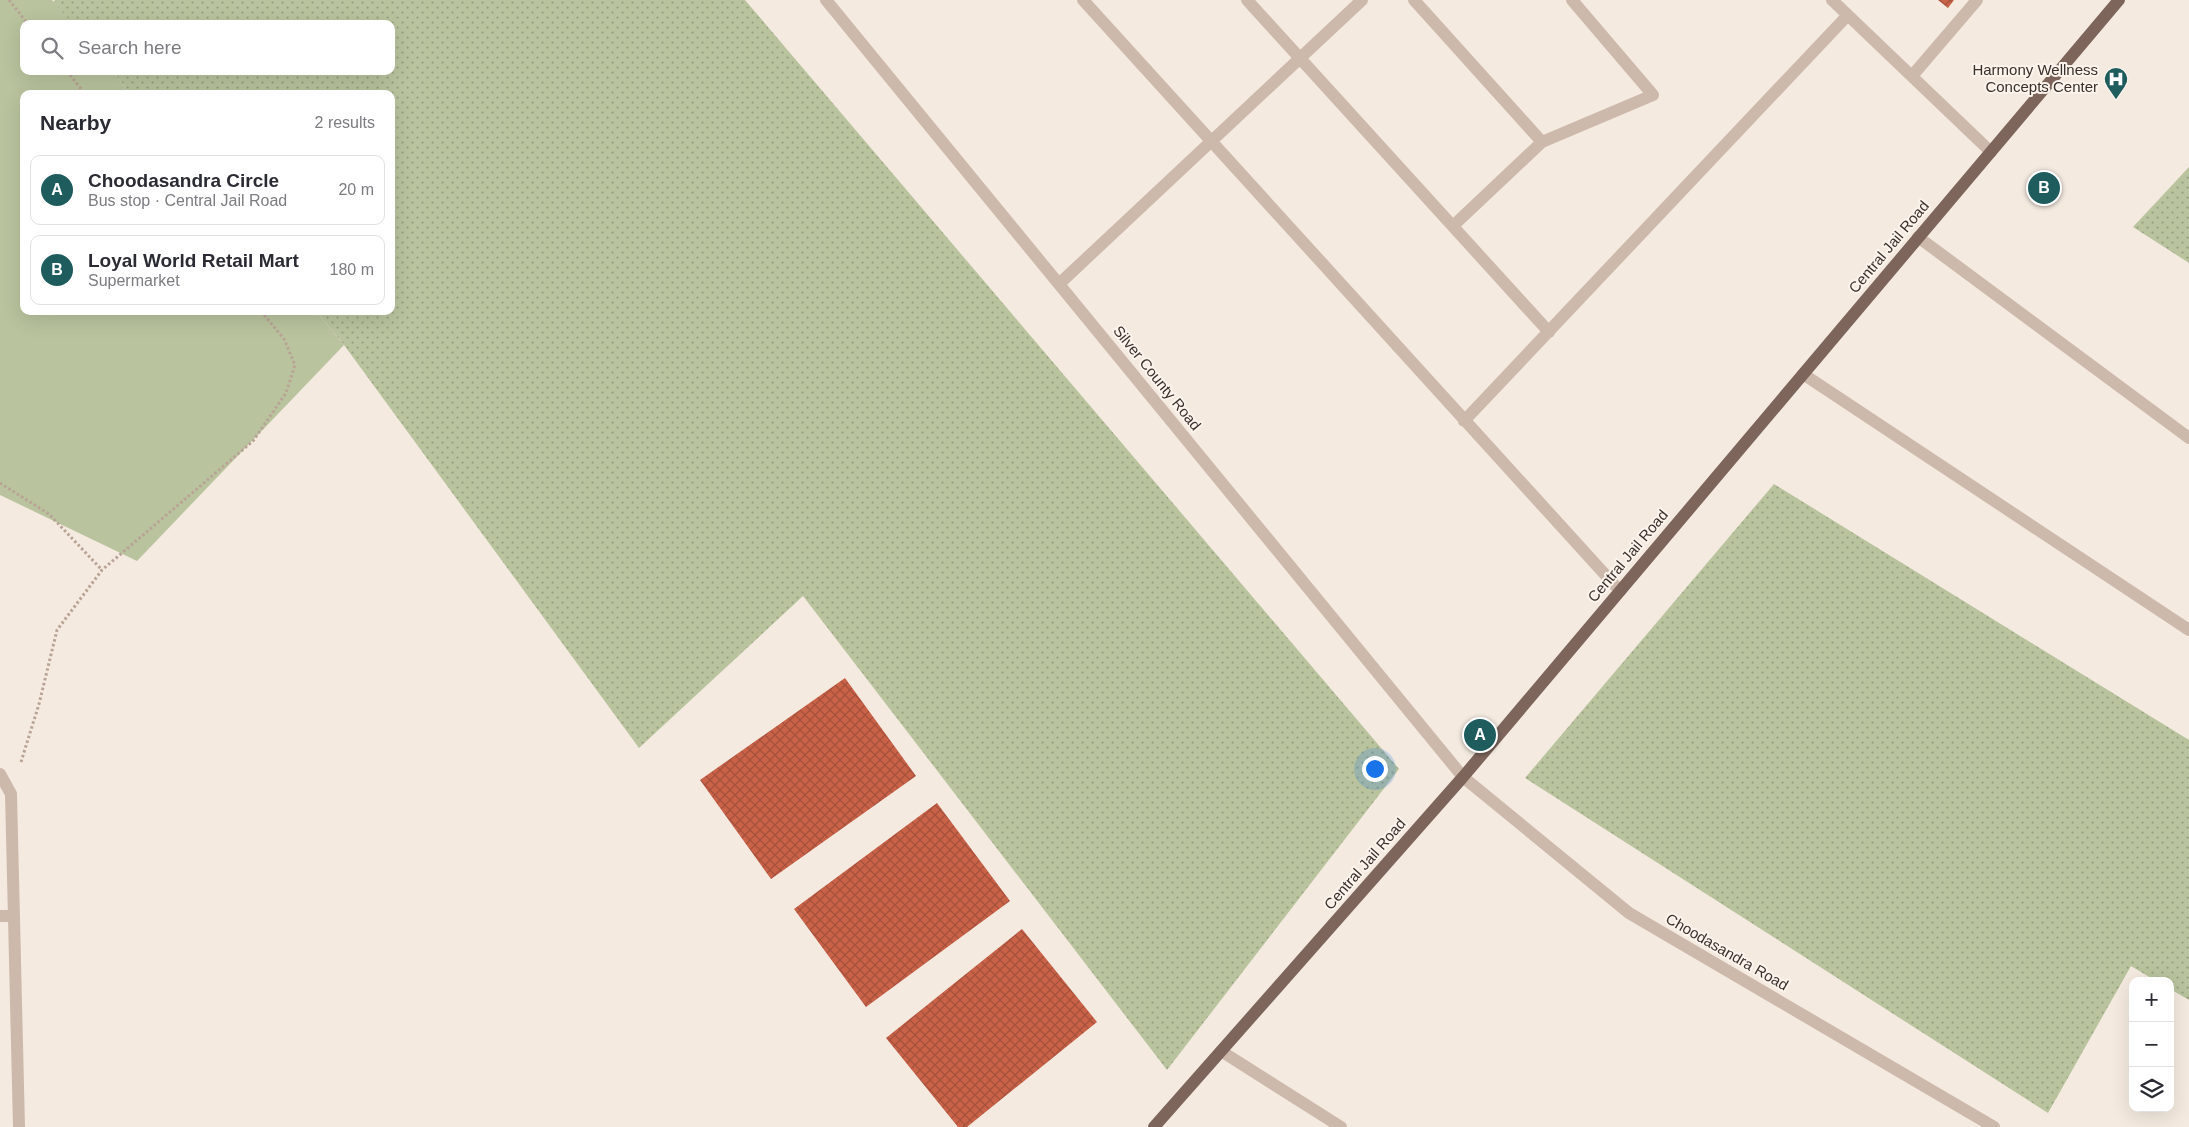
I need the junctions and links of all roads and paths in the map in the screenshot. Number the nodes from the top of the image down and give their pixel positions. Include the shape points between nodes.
1 (9, 0) edge
2 (826, 0) edge
3 (1083, 0) edge
4 (1247, 0) edge
5 (1362, 0) edge
6 (1414, 0) edge
7 (1572, 0) edge
8 (1832, 0) edge
9 (1977, 0) edge
10 (2119, 0) edge
11 (1847, 16) junction
12 (25, 20) edge
13 (1300, 59) junction
14 (70, 75) edge
15 (1912, 76) junction
16 (82, 90) edge
17 (1211, 142) junction
18 (1542, 142) junction
19 (1991, 152) junction
20 (1454, 225) junction
21 (1918, 238) junction
22 (1059, 284) junction
23 (264, 315) edge
24 (1548, 332) junction
25 (1803, 374) junction
26 (1464, 421) junction
27 (2189, 438) edge
28 (0, 484) edge
29 (102, 570) junction
30 (1620, 591) junction
31 (2189, 630) edge
32 (0, 774) edge
33 (1464, 777) junction
34 (10, 794) junction
35 (0, 916) edge
36 (14, 916) junction
37 (1221, 1051) junction
38 (19, 1127) edge
39 (1154, 1127) edge
40 (1340, 1127) edge
41 (1994, 1127) edge

1 - 12 path
2 - 22 street, Silver County Road
3 - 17 street
4 - 13 street
5 - 13 street
6 - 18 street
7 - 18 street via 1653,95
8 - 11 street
9 - 15 street
10 - 19 main road, Central Jail Road
11 - 15 street
11 - 24 street
13 - 17 street
13 - 20 street
14 - 16 path
15 - 19 street
17 - 22 street
17 - 26 street
18 - 20 street
19 - 21 main road, Central Jail Road
20 - 24 street
21 - 25 main road, Central Jail Road
21 - 27 street
22 - 33 street, Silver County Road
23 - 29 path via 284,339 295,365 286,393 253,441
24 - 26 street
25 - 30 main road, Central Jail Road
25 - 31 street
26 - 30 street
28 - 29 path via 49,514
29 - 34 path via 58,630 39,704
30 - 33 main road, Central Jail Road
32 - 34 street
33 - 37 main road, Central Jail Road
33 - 41 street, Choodasandra Road via 1629,913
34 - 36 street
35 - 36 street
36 - 38 street
37 - 39 main road, Central Jail Road
37 - 40 street

